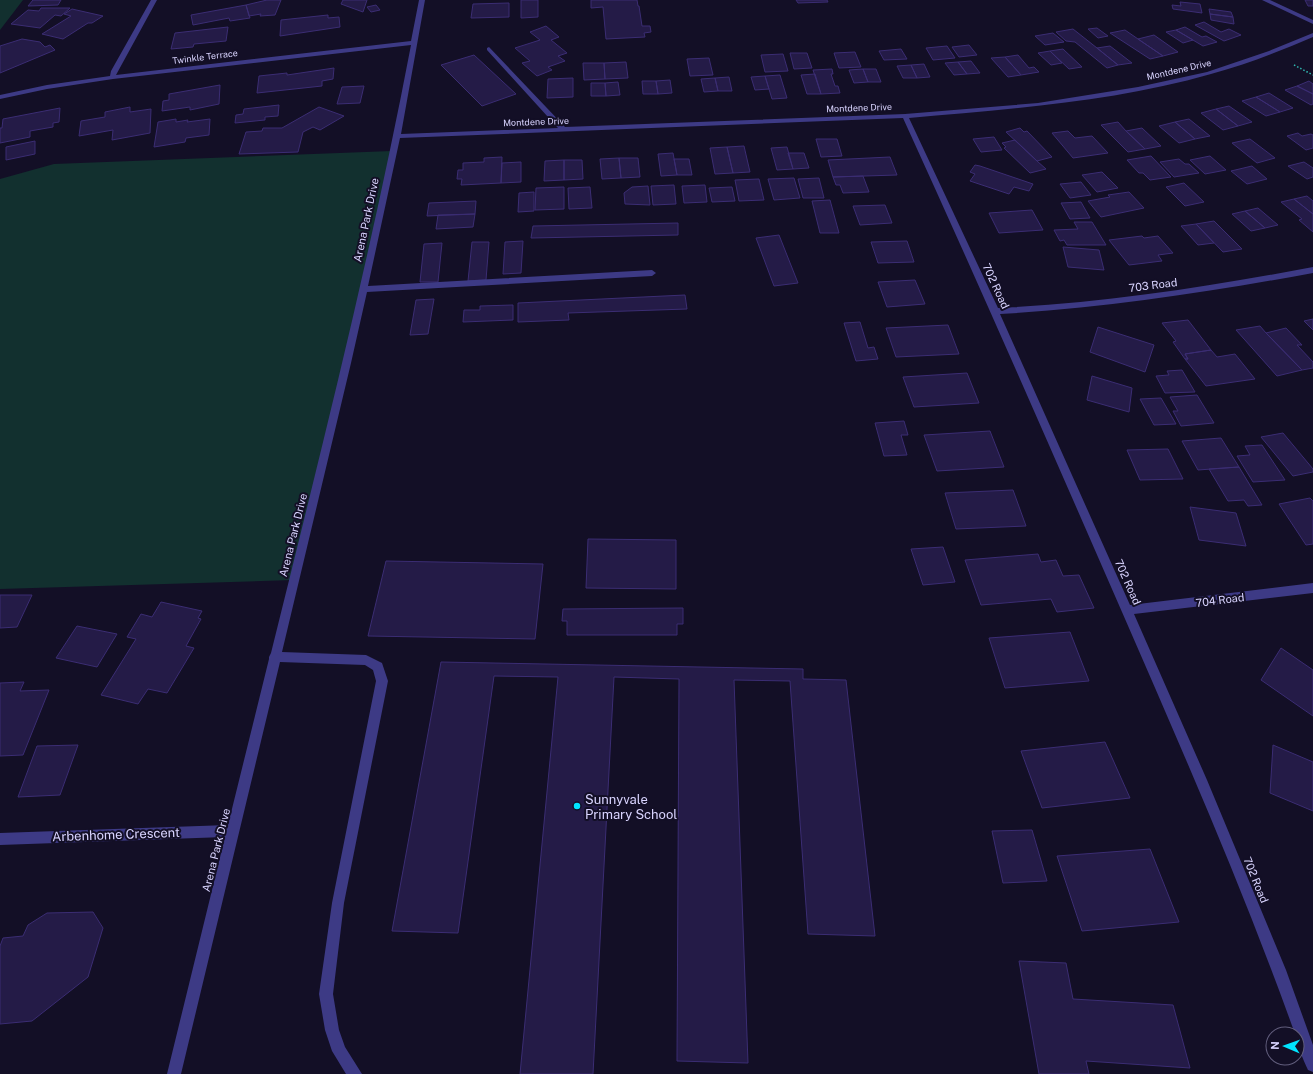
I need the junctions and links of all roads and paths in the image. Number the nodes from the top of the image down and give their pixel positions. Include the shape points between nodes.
1 (154, 0) edge
2 (422, 0) edge
3 (1265, 0) edge
4 (1313, 22) edge
5 (1313, 35) edge
6 (413, 43) junction
7 (489, 49) dead end
8 (113, 77) junction
9 (0, 97) edge
10 (905, 116) junction
11 (564, 130) junction
12 (396, 136) junction
13 (1313, 270) edge
14 (652, 272) dead end
15 (364, 289) junction
16 (995, 311) junction
17 (1313, 588) edge
18 (1127, 610) junction
19 (274, 656) junction
20 (233, 831) junction
21 (0, 839) edge
22 (1313, 1065) edge
23 (174, 1074) edge
24 (355, 1074) edge

1 - 8 street
2 - 6 street, Arena Park Drive
3 - 4 street
5 - 10 street, Montdene Drive via 1209,73 1138,89 1038,106
6 - 8 street, Twinkle Terrace
6 - 12 street, Arena Park Drive
7 - 11 street
8 - 9 street, Twinkle Terrace
10 - 11 street, Montdene Drive
10 - 16 street, 702 Road
11 - 12 street, Montdene Drive
12 - 15 street, Arena Park Drive
13 - 16 street, 703 Road via 1174,294
14 - 15 street
15 - 19 street, Arena Park Drive
16 - 18 street, 702 Road
17 - 18 street, 704 Road
18 - 22 street, 702 Road via 1236,862 1280,970
19 - 20 street, Arena Park Drive
19 - 24 street via 366,660 378,667 382,680 338,903 326,994 332,1030 339,1051
20 - 21 street, Arbenhome Crescent
20 - 23 street, Arena Park Drive

